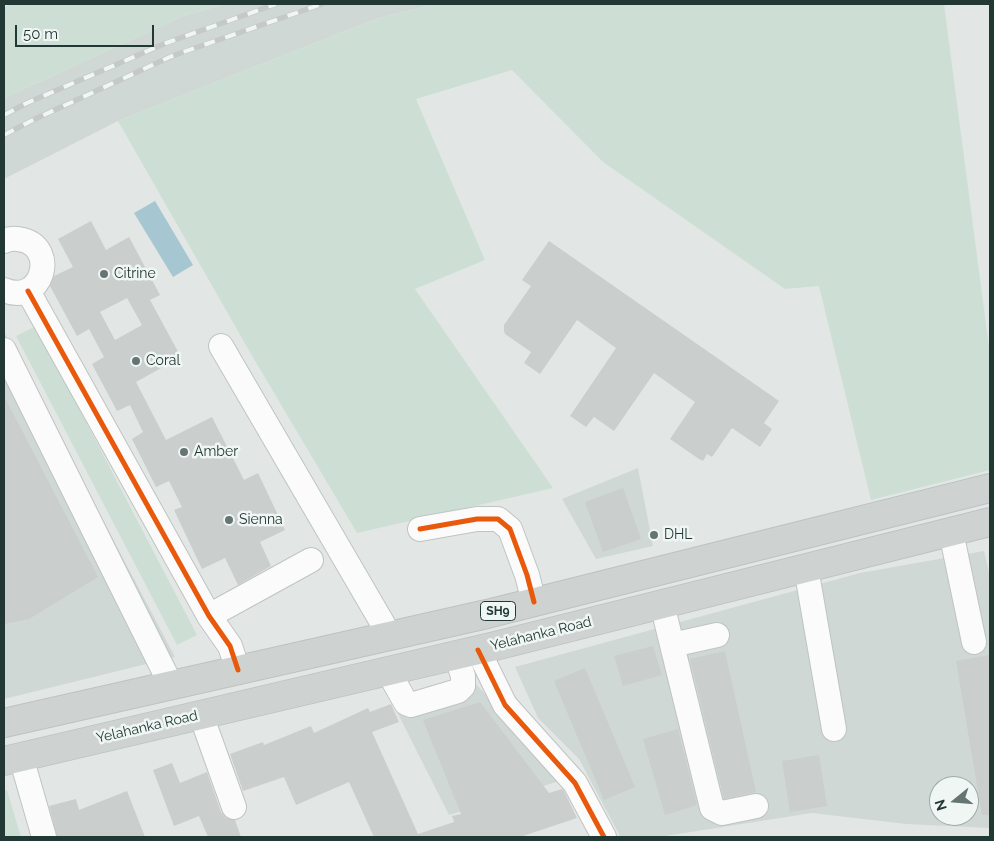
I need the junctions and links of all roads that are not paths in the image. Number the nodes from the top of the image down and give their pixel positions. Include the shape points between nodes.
1 (4, 241) edge
2 (4, 290) edge
3 (28, 291) junction
4 (221, 346) dead end
5 (4, 350) edge
6 (990, 488) edge
7 (990, 522) edge
8 (420, 528) dead end
9 (951, 532) junction
10 (311, 560) dead end
11 (806, 568) junction
12 (534, 602) junction
13 (662, 604) junction
14 (209, 616) junction
15 (717, 635) dead end
16 (390, 636) junction
17 (974, 642) dead end
18 (672, 645) junction
19 (467, 652) junction
20 (388, 671) junction
21 (228, 672) junction
22 (171, 685) junction
23 (201, 714) junction
24 (4, 724) edge
25 (834, 729) dead end
26 (12, 759) edge
27 (756, 806) dead end
28 (234, 807) dead end
29 (44, 837) edge
30 (604, 837) edge

1 - 3 street via 26,240 39,252 42,260 40,278
2 - 3 street via 10,293
3 - 14 street
4 - 16 street
5 - 22 street
6 - 12 main road, SH9
7 - 9 main road, Yelahanka Road / SH9
8 - 12 street via 498,519 510,528
9 - 11 main road, Yelahanka Road / SH9
9 - 17 street
10 - 14 street
11 - 13 main road, Yelahanka Road / SH9
11 - 25 street
12 - 16 main road, SH9
13 - 18 street
13 - 19 main road, Yelahanka Road / SH9
14 - 21 street via 217,652
15 - 18 street
16 - 21 main road, SH9
18 - 27 street via 712,808 722,813
19 - 20 main road, Yelahanka Road / SH9
19 - 20 street via 463,686 458,692 411,705 406,703
19 - 30 street via 505,705 574,783
20 - 23 main road, Yelahanka Road / SH9
21 - 22 main road, SH9
22 - 24 main road, SH9
23 - 26 main road, Yelahanka Road / SH9
23 - 28 street
26 - 29 street

